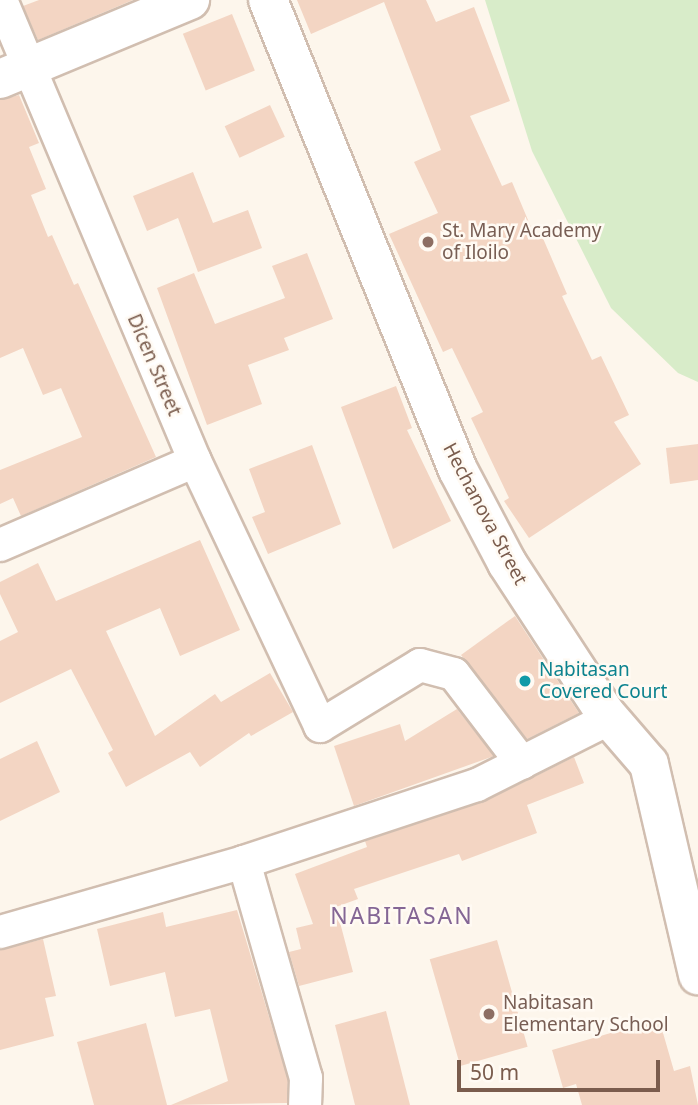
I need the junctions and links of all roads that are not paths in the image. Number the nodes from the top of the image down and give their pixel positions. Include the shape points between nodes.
1 (1, 0) edge
2 (190, 0) edge
3 (268, 0) edge
4 (15, 75) edge
5 (195, 461) junction
6 (0, 545) edge
7 (610, 718) junction
8 (522, 763) junction
9 (244, 863) junction
10 (0, 932) edge
11 (698, 975) edge
12 (305, 1105) edge

1 - 4 street, Dicen Street
2 - 4 main road
3 - 7 main road, Hechanova Street via 458,470 507,564
4 - 5 street, Dicen Street
5 - 6 street
5 - 8 street, Dicen Street via 320,726 421,665 454,674
7 - 8 street
7 - 11 main road, Hechanova Street via 649,764
8 - 9 street via 477,785
9 - 10 street
9 - 12 street via 306,1079

